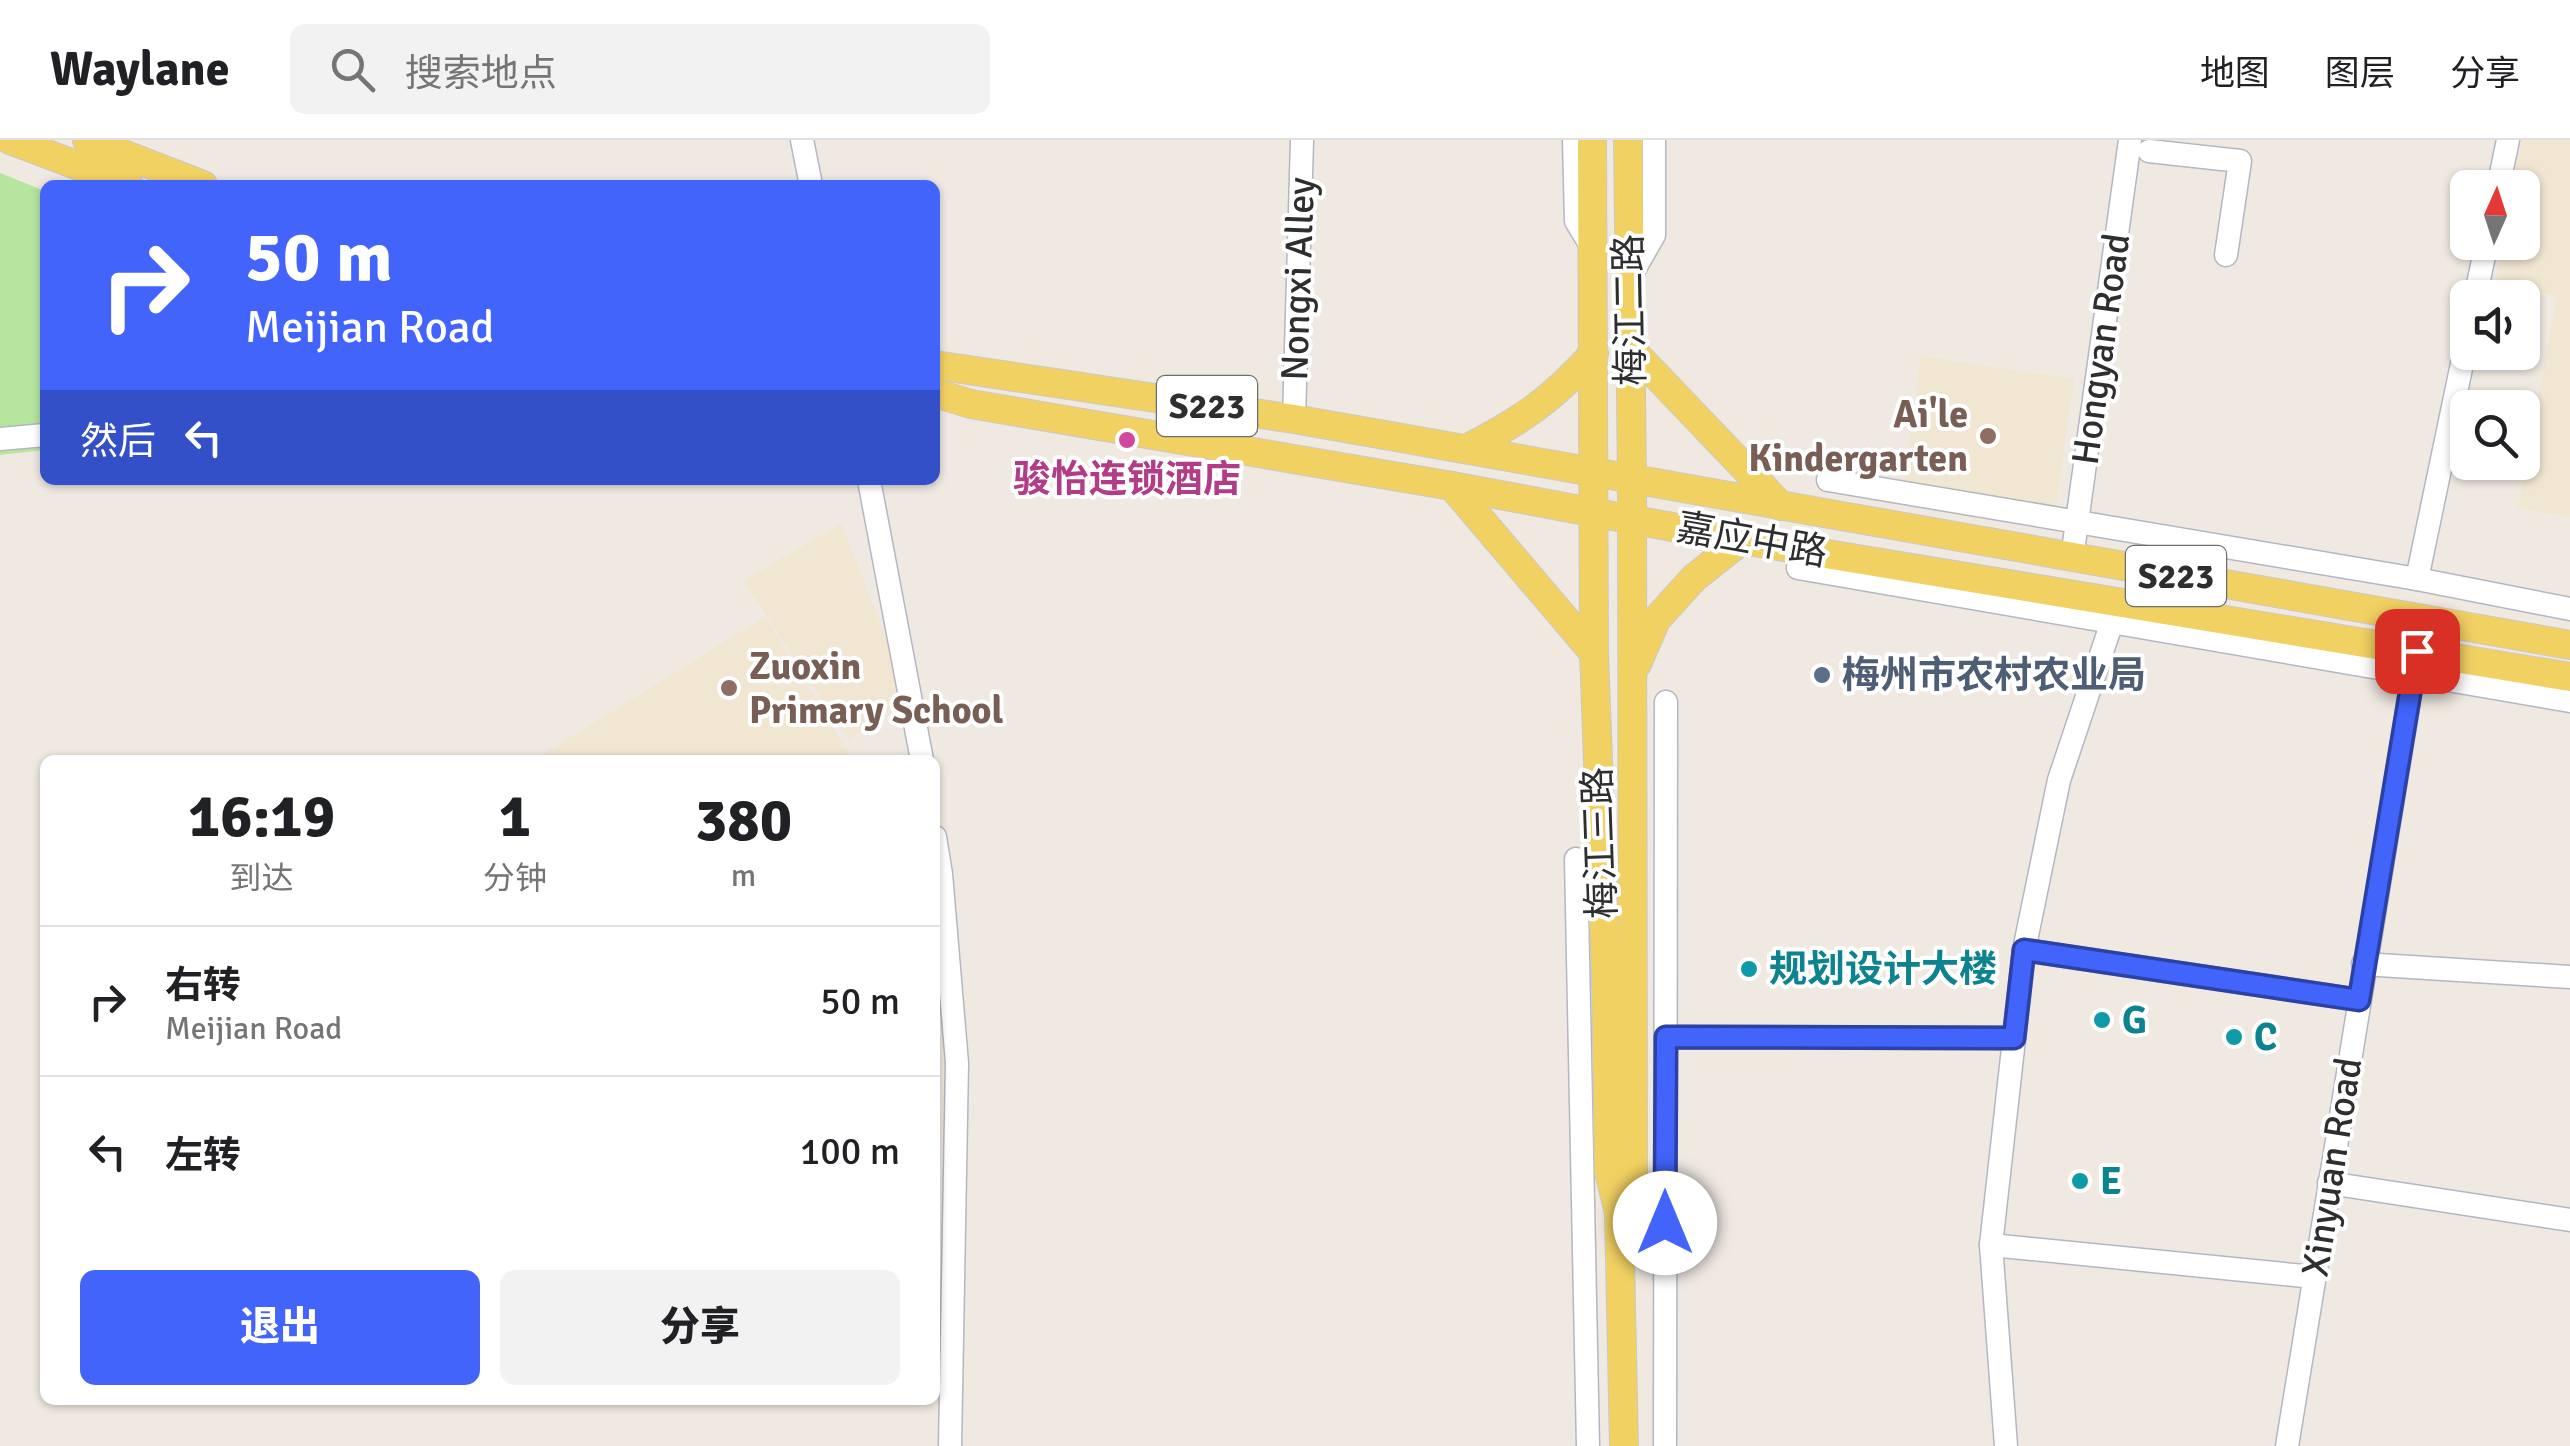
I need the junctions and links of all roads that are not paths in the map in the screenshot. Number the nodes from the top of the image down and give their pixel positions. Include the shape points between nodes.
1 (10, 140) edge
2 (88, 140) edge
3 (802, 140) edge
4 (1302, 140) edge
5 (1574, 140) edge
6 (1592, 140) edge
7 (1628, 140) edge
8 (1654, 140) edge
9 (2508, 140) edge
10 (2140, 145) edge
11 (2502, 170) edge
12 (116, 180) edge
13 (190, 180) edge
14 (810, 180) edge
15 (1593, 249) junction
16 (2226, 255) dead end
17 (1630, 277) junction
18 (1632, 349) junction
19 (1594, 353) junction
20 (940, 365) edge
21 (2461, 370) edge
22 (940, 395) edge
23 (940, 403) edge
24 (971, 404) junction
25 (1294, 419) junction
26 (40, 435) edge
27 (0, 439) edge
28 (1466, 449) junction
29 (1594, 472) junction
30 (1632, 479) junction
31 (1828, 480) dead end
32 (870, 485) edge
33 (1452, 486) junction
34 (1782, 506) junction
35 (1594, 512) junction
36 (1632, 519) junction
37 (2077, 522) junction
38 (1742, 540) junction
39 (2072, 558) junction
40 (1798, 568) dead end
41 (2417, 579) junction
42 (2570, 609) edge
43 (2110, 628) dead end
44 (2570, 645) edge
45 (1594, 653) junction
46 (2414, 662) junction
47 (1632, 675) junction
48 (2570, 677) edge
49 (2570, 701) edge
50 (1666, 702) dead end
51 (921, 755) edge
52 (1576, 860) dead end
53 (940, 891) edge
54 (2024, 950) junction
55 (2363, 964) junction
56 (2570, 977) edge
57 (2359, 1000) junction
58 (1666, 1037) junction
59 (2014, 1038) junction
60 (2329, 1183) junction
61 (1619, 1213) junction
62 (2570, 1220) edge
63 (1991, 1245) junction
64 (2314, 1277) junction
65 (950, 1446) edge
66 (1588, 1446) edge
67 (1624, 1446) edge
68 (1665, 1446) edge
69 (2006, 1446) edge
70 (2287, 1446) edge

1 - 12 main road
2 - 13 main road
3 - 14 street
4 - 25 street, Nongxi Alley
5 - 15 street via 1576,221
6 - 15 main road, 梅江二路
7 - 17 main road, 梅江二路
8 - 17 street via 1654,235
9 - 11 street
10 - 16 street via 2240,162
10 - 37 street, Hongyan Road
15 - 19 main road, 梅江二路
17 - 18 main road, 梅江二路
18 - 30 main road, 梅江二路
18 - 34 main road
19 - 28 main road via 1559,392
19 - 29 main road, 梅江二路
20 - 25 main road, 嘉应中路 / S223
21 - 41 street
22 - 24 main road, 嘉应中路 / S223
23 - 24 main road
24 - 33 main road, 嘉应中路 / S223
25 - 28 main road, 嘉应中路 / S223
26 - 27 street
28 - 29 main road, 嘉应中路 / S223
29 - 30 main road, 嘉应中路 / S223
29 - 35 main road, 梅江三路
30 - 34 main road, 嘉应中路 / S223
30 - 36 main road, 梅江三路
31 - 37 street
32 - 51 street
33 - 35 main road, 嘉应中路 / S223
33 - 45 main road
34 - 39 main road, 嘉应中路 / S223
35 - 36 main road, 嘉应中路 / S223
35 - 45 main road, 梅江三路
36 - 38 main road, 嘉应中路 / S223
36 - 47 main road, 梅江三路
37 - 39 street, Hongyan Road
37 - 41 street
38 - 46 main road, 嘉应中路 / S223
38 - 47 main road via 1656,620
39 - 44 main road, 嘉应中路 / S223
40 - 46 street
41 - 42 street
43 - 54 street via 2059,780
45 - 61 main road, 梅江三路 via 1608,1172
46 - 48 main road, 嘉应中路 / S223
46 - 49 street
46 - 55 street, Xinyuan Road
47 - 61 main road, 梅江三路 via 1633,1173
50 - 58 street
52 - 66 street
53 - 65 street via 956,1063
54 - 57 street
54 - 59 street
55 - 56 street
55 - 57 street, Xinyuan Road
57 - 60 street, Xinyuan Road
58 - 59 street
58 - 68 street
59 - 63 street
60 - 62 street
60 - 64 street, Xinyuan Road
61 - 67 main road, 梅江三路
63 - 64 street
63 - 69 street
64 - 70 street, Xinyuan Road

